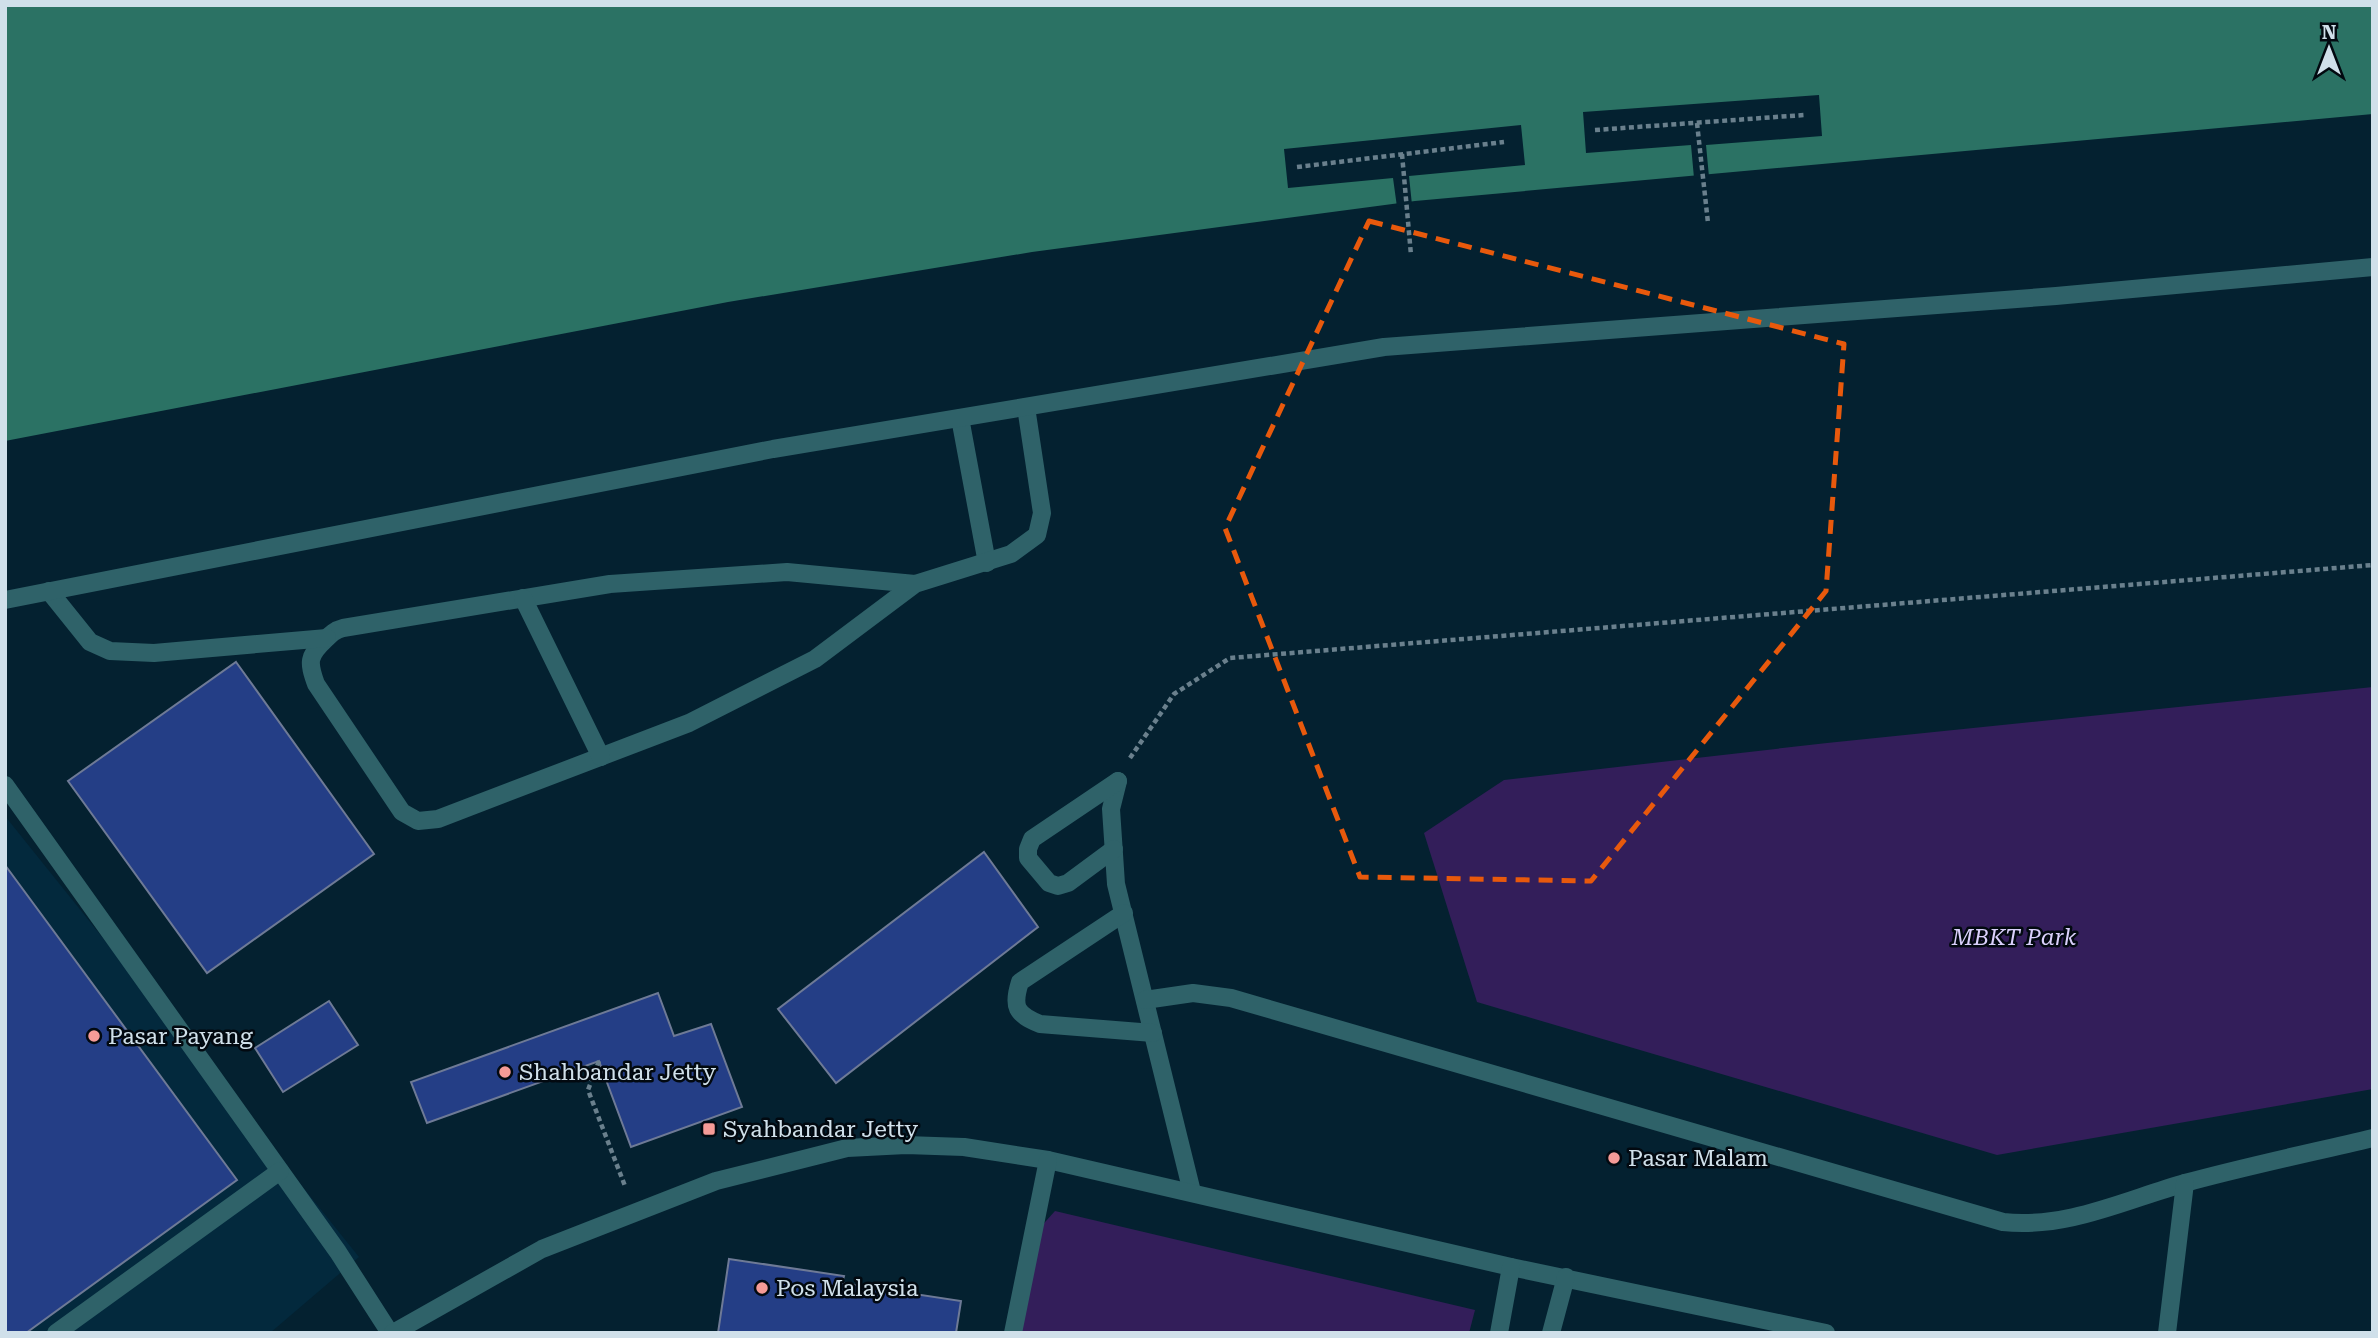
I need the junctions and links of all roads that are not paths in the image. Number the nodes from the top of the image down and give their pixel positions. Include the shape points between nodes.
1 (2373, 267) edge
2 (1026, 407) junction
3 (960, 418) junction
4 (988, 562) junction
5 (915, 584) junction
6 (49, 591) junction
7 (523, 598) junction
8 (5, 600) edge
9 (327, 638) junction
10 (601, 757) junction
11 (5, 785) edge
12 (1114, 849) junction
13 (1124, 913) junction
14 (1145, 1000) junction
15 (1153, 1033) junction
16 (2373, 1138) edge
17 (1048, 1160) junction
18 (280, 1171) junction
19 (2185, 1183) junction
20 (1192, 1192) junction
21 (1511, 1267) junction
22 (1566, 1277) junction
23 (56, 1333) edge
24 (391, 1333) edge
25 (1013, 1333) edge
26 (1499, 1333) edge
27 (1550, 1333) edge
28 (1826, 1333) edge
29 (2167, 1333) edge

1 - 2 street via 1384,347
2 - 3 street
2 - 4 street via 1042,513 1037,536 1011,554
3 - 4 street
3 - 6 street via 773,449
4 - 5 street
5 - 7 street via 787,572 610,584
5 - 10 street via 815,659 689,723
6 - 8 street
6 - 9 street via 90,642 110,651 154,653
7 - 9 street via 336,629
7 - 10 street
9 - 10 street via 312,653 316,684 402,812 418,821 438,820
11 - 18 street
12 - 12 street via 1058,886 1049,883 1028,858 1032,839 1118,781 1111,809
12 - 13 street
13 - 14 street
13 - 15 street via 1020,982 1017,1007 1023,1017 1040,1024
14 - 15 street
14 - 19 street via 1193,993 1231,998 2003,1222 2026,1224 2078,1217
15 - 20 street
16 - 19 street
17 - 20 street
17 - 24 street via 964,1147 906,1145 847,1149 725,1178 542,1249
17 - 25 street
18 - 23 street
18 - 24 street
19 - 29 street
20 - 21 street
21 - 22 street
21 - 26 street
22 - 27 street
22 - 28 street

